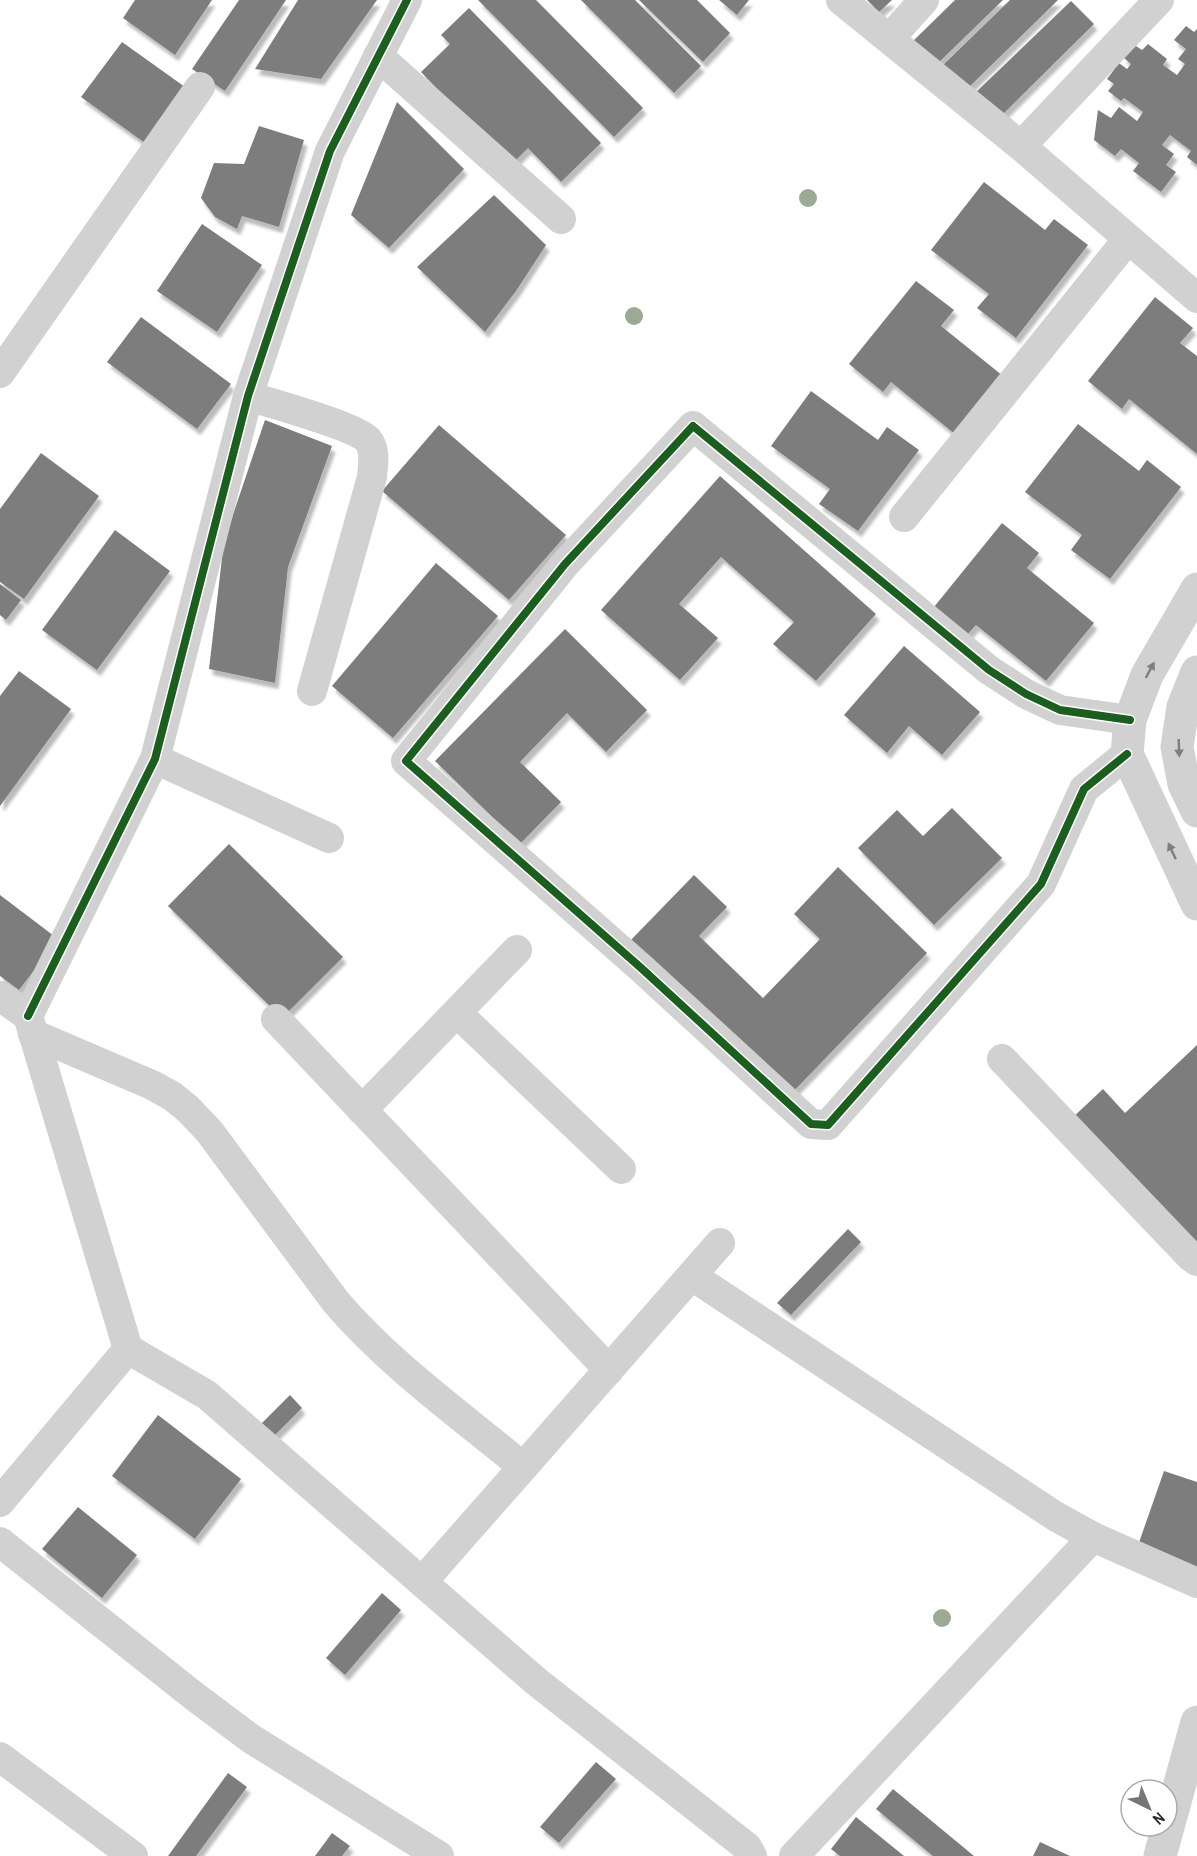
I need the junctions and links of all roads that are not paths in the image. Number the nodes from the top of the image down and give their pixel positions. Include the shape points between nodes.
1 (407, 0) edge
2 (841, 0) edge
3 (924, 0) edge
4 (1159, 0) edge
5 (890, 38) junction
6 (378, 56) junction
7 (200, 87) dead end
8 (1021, 146) junction
9 (561, 219) dead end
10 (1128, 238) junction
11 (1197, 298) edge
12 (0, 373) edge
13 (248, 396) junction
14 (904, 517) dead end
15 (1197, 589) edge
16 (1197, 672) edge
17 (312, 691) dead end
18 (1130, 720) junction
19 (1127, 754) junction
20 (155, 759) junction
21 (1197, 810) edge
22 (329, 838) dead end
23 (1197, 904) edge
24 (517, 950) dead end
25 (0, 996) edge
26 (457, 1012) junction
27 (276, 1019) dead end
28 (31, 1025) junction
29 (1002, 1059) dead end
30 (362, 1110) junction
31 (621, 1169) dead end
32 (720, 1244) dead end
33 (1197, 1261) edge
34 (692, 1276) junction
35 (128, 1349) junction
36 (609, 1370) junction
37 (523, 1467) junction
38 (0, 1502) edge
39 (1093, 1537) junction
40 (0, 1542) edge
41 (422, 1582) junction
42 (1197, 1583) edge
43 (1197, 1722) edge
44 (0, 1757) edge
45 (133, 1856) edge
46 (439, 1856) edge
47 (752, 1856) edge
48 (794, 1856) edge
49 (1160, 1856) edge

1 - 6 street
2 - 5 street
3 - 5 street
4 - 8 street
5 - 8 street
6 - 9 street
6 - 13 street via 330,151
7 - 12 street
8 - 10 street
10 - 11 street
10 - 14 street
13 - 17 street via 347,428 368,440 374,454 372,477
13 - 20 street
18 -> 15 street via 1147,675
16 -> 21 street via 1183,707 1177,747 1184,784
18 - 19 street
18 - 19 street via 1060,710 989,670 693,426 565,564 406,761 640,966 811,1124 828,1125 1041,884 1084,789
23 -> 19 street
20 - 22 street
20 - 28 street
24 - 26 street
25 - 28 street
26 - 30 street
26 - 31 street
27 - 30 street
28 - 35 street
28 - 37 street via 152,1085 187,1108 209,1131 354,1323
29 - 33 street
30 - 36 street
32 - 34 street
34 - 36 street
34 - 39 street via 1055,1516
35 - 38 street
35 - 41 street via 207,1395
36 - 37 street
37 - 41 street
39 - 42 street
39 - 48 street
40 - 46 street via 250,1738
41 - 47 street via 537,1682 747,1847
43 - 49 street
44 - 45 street

